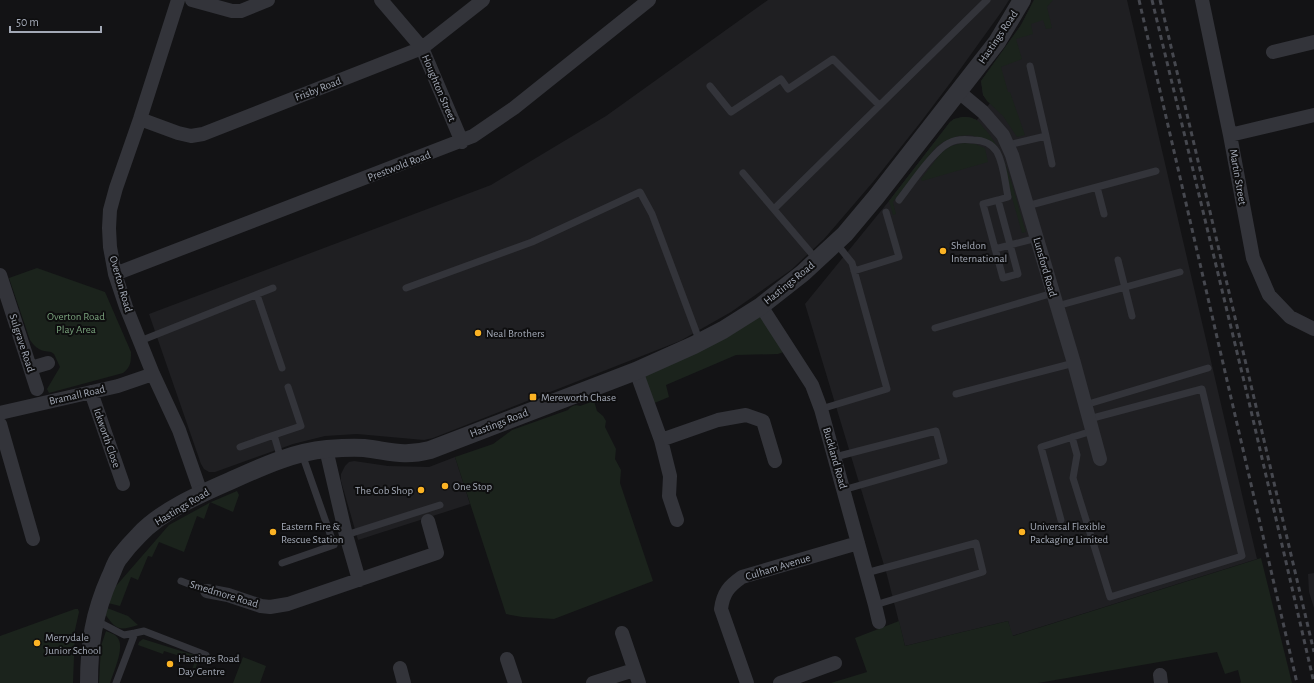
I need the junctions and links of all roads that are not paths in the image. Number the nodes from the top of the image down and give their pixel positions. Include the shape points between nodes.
1 (178, 0) edge
2 (192, 0) edge
3 (268, 0) edge
4 (381, 0) edge
5 (483, 0) edge
6 (649, 0) edge
7 (986, 0) edge
8 (1022, 0) edge
9 (1202, 0) edge
10 (1314, 42) edge
11 (422, 48) junction
12 (1273, 52) dead end
13 (1030, 66) dead end
14 (710, 86) dead end
15 (959, 92) junction
16 (879, 105) junction
17 (1314, 114) edge
18 (140, 120) junction
19 (1230, 135) junction
20 (1046, 136) junction
21 (462, 142) junction
22 (1008, 145) junction
23 (1052, 164) dead end
24 (1156, 171) dead end
25 (743, 173) dead end
26 (1097, 187) junction
27 (899, 200) dead end
28 (998, 200) junction
29 (1027, 206) junction
30 (774, 209) junction
31 (886, 212) dead end
32 (1104, 214) dead end
33 (1037, 238) junction
34 (836, 242) junction
35 (1010, 244) junction
36 (995, 249) junction
37 (817, 260) junction
38 (1118, 260) dead end
39 (854, 271) junction
40 (1180, 272) dead end
41 (116, 274) junction
42 (0, 275) edge
43 (273, 288) dead end
44 (406, 288) dead end
45 (1125, 288) junction
46 (257, 294) junction
47 (1055, 300) junction
48 (761, 306) junction
49 (1132, 316) dead end
50 (935, 328) dead end
51 (1314, 329) edge
52 (140, 341) junction
53 (700, 342) junction
54 (1074, 362) junction
55 (48, 363) dead end
56 (31, 368) junction
57 (282, 368) dead end
58 (1208, 368) dead end
59 (636, 371) junction
60 (153, 374) junction
61 (288, 387) dead end
62 (38, 389) dead end
63 (91, 392) junction
64 (956, 394) dead end
65 (1085, 404) junction
66 (821, 409) junction
67 (0, 413) edge
68 (0, 424) edge
69 (1091, 425) junction
70 (274, 436) junction
71 (1072, 437) junction
72 (661, 440) junction
73 (240, 447) dead end
74 (326, 449) junction
75 (302, 453) junction
76 (835, 457) junction
77 (1100, 459) dead end
78 (281, 460) junction
79 (776, 461) dead end
80 (123, 484) dead end
81 (843, 490) junction
82 (201, 493) junction
83 (440, 505) dead end
84 (677, 520) dead end
85 (1061, 520) dead end
86 (428, 521) dead end
87 (346, 535) junction
88 (34, 539) dead end
89 (858, 543) junction
90 (282, 563) dead end
91 (866, 573) junction
92 (359, 580) junction
93 (181, 581) dead end
94 (208, 591) joint
95 (875, 605) junction
96 (95, 620) junction
97 (878, 622) dead end
98 (135, 633) junction
99 (622, 633) dead end
100 (206, 655) dead end
101 (507, 659) dead end
102 (835, 663) dead end
103 (400, 668) dead end
104 (636, 676) edge
105 (89, 683) edge
106 (116, 683) edge
107 (404, 683) edge
108 (515, 683) edge
109 (593, 683) edge
110 (747, 683) edge
111 (780, 683) edge

1 - 18 street, Overton Road
2 - 3 street via 241,11
4 - 11 street, Houghton Street
5 - 11 street, Frisby Road
6 - 21 street, Prestwold Road via 514,108
7 - 16 lane
8 - 15 street, Hastings Road via 997,42
9 - 19 street, Martin Street
10 - 12 street
11 - 18 street, Frisby Road via 203,134 191,136
11 - 21 street, Houghton Street
13 - 20 lane
14 - 16 lane via 731,112 781,79 788,89 832,59
15 - 22 street, Lunsford Road via 983,112 1003,135
15 - 34 street, Hastings Road via 876,197
16 - 30 lane
17 - 19 street
18 - 41 street, Overton Road via 110,210 108,228
19 - 51 street, Martin Street via 1253,258 1269,296 1290,317
20 - 22 lane
20 - 23 lane
21 - 41 street, Prestwold Road
22 - 29 street, Lunsford Road
24 - 26 lane
25 - 30 lane
26 - 29 lane
26 - 32 lane
27 - 28 lane via 940,148 962,139 989,143 997,152 1008,197
28 - 35 lane
28 - 36 lane via 983,204
29 - 33 street, Lunsford Road
30 - 37 lane
31 - 39 lane via 899,257
33 - 35 lane
33 - 47 street, Lunsford Road
34 - 37 street, Hastings Road
34 - 39 lane via 852,263
35 - 36 lane
35 - 36 lane via 1018,274 1003,278
37 - 48 street, Hastings Road
38 - 45 lane
39 - 66 lane via 887,389
40 - 45 lane
41 - 52 street, Overton Road
42 - 56 street, Sulgrave Road
43 - 46 lane
44 - 53 lane via 532,242 640,192 652,214
45 - 47 lane
45 - 49 lane
46 - 52 lane
46 - 57 lane
47 - 50 lane
47 - 54 street, Lunsford Road
48 - 53 street, Hastings Road
48 - 66 street, Buckland Road via 812,385
52 - 60 street, Overton Road
53 - 59 street, Hastings Road
54 - 64 lane
54 - 65 street, Lunsford Road
55 - 56 street
56 - 62 street, Sulgrave Road
58 - 65 lane
59 - 72 street
59 - 74 street, Hastings Road via 416,453 398,454 364,448
60 - 63 street, Bramall Road
60 - 82 street, Overton Road via 179,430
61 - 70 lane via 301,426
63 - 67 street, Bramall Road
63 - 80 street, Ickworth Close
65 - 69 street, Lunsford Road
66 - 76 street, Buckland Road
68 - 88 street
69 - 71 lane
69 - 71 lane via 1202,389 1242,556 1110,597 1073,478 1077,455
69 - 77 street, Lunsford Road
70 - 73 lane
70 - 78 lane
71 - 85 lane via 1040,447
72 - 79 street via 718,420 746,415 763,421
72 - 84 street via 670,476 669,496
74 - 75 street, Hastings Road
74 - 87 street
75 - 78 street, Hastings Road
75 - 90 lane via 334,545
76 - 81 street, Buckland Road
76 - 81 lane via 936,431 944,461
78 - 82 street, Hastings Road
81 - 89 street, Buckland Road
82 - 96 street, Hastings Road via 164,515 140,534 118,559
83 - 87 lane
86 - 92 street, Smedmore Road via 437,553
87 - 92 street
89 - 91 street, Buckland Road
89 - 110 street, Culham Avenue via 742,577 730,586 723,599 722,609
91 - 95 street, Buckland Road
91 - 95 lane via 976,543 983,572
92 - 94 street, Smedmore Road via 288,604 270,607
93 - 94 lane, Smedmore Road
95 - 97 street, Buckland Road
96 - 98 lane via 124,635
96 - 105 street, Hastings Road via 89,655
98 - 100 lane via 144,631
98 - 106 lane
99 - 104 street
101 - 108 street
102 - 111 street
103 - 107 street
104 - 109 street

